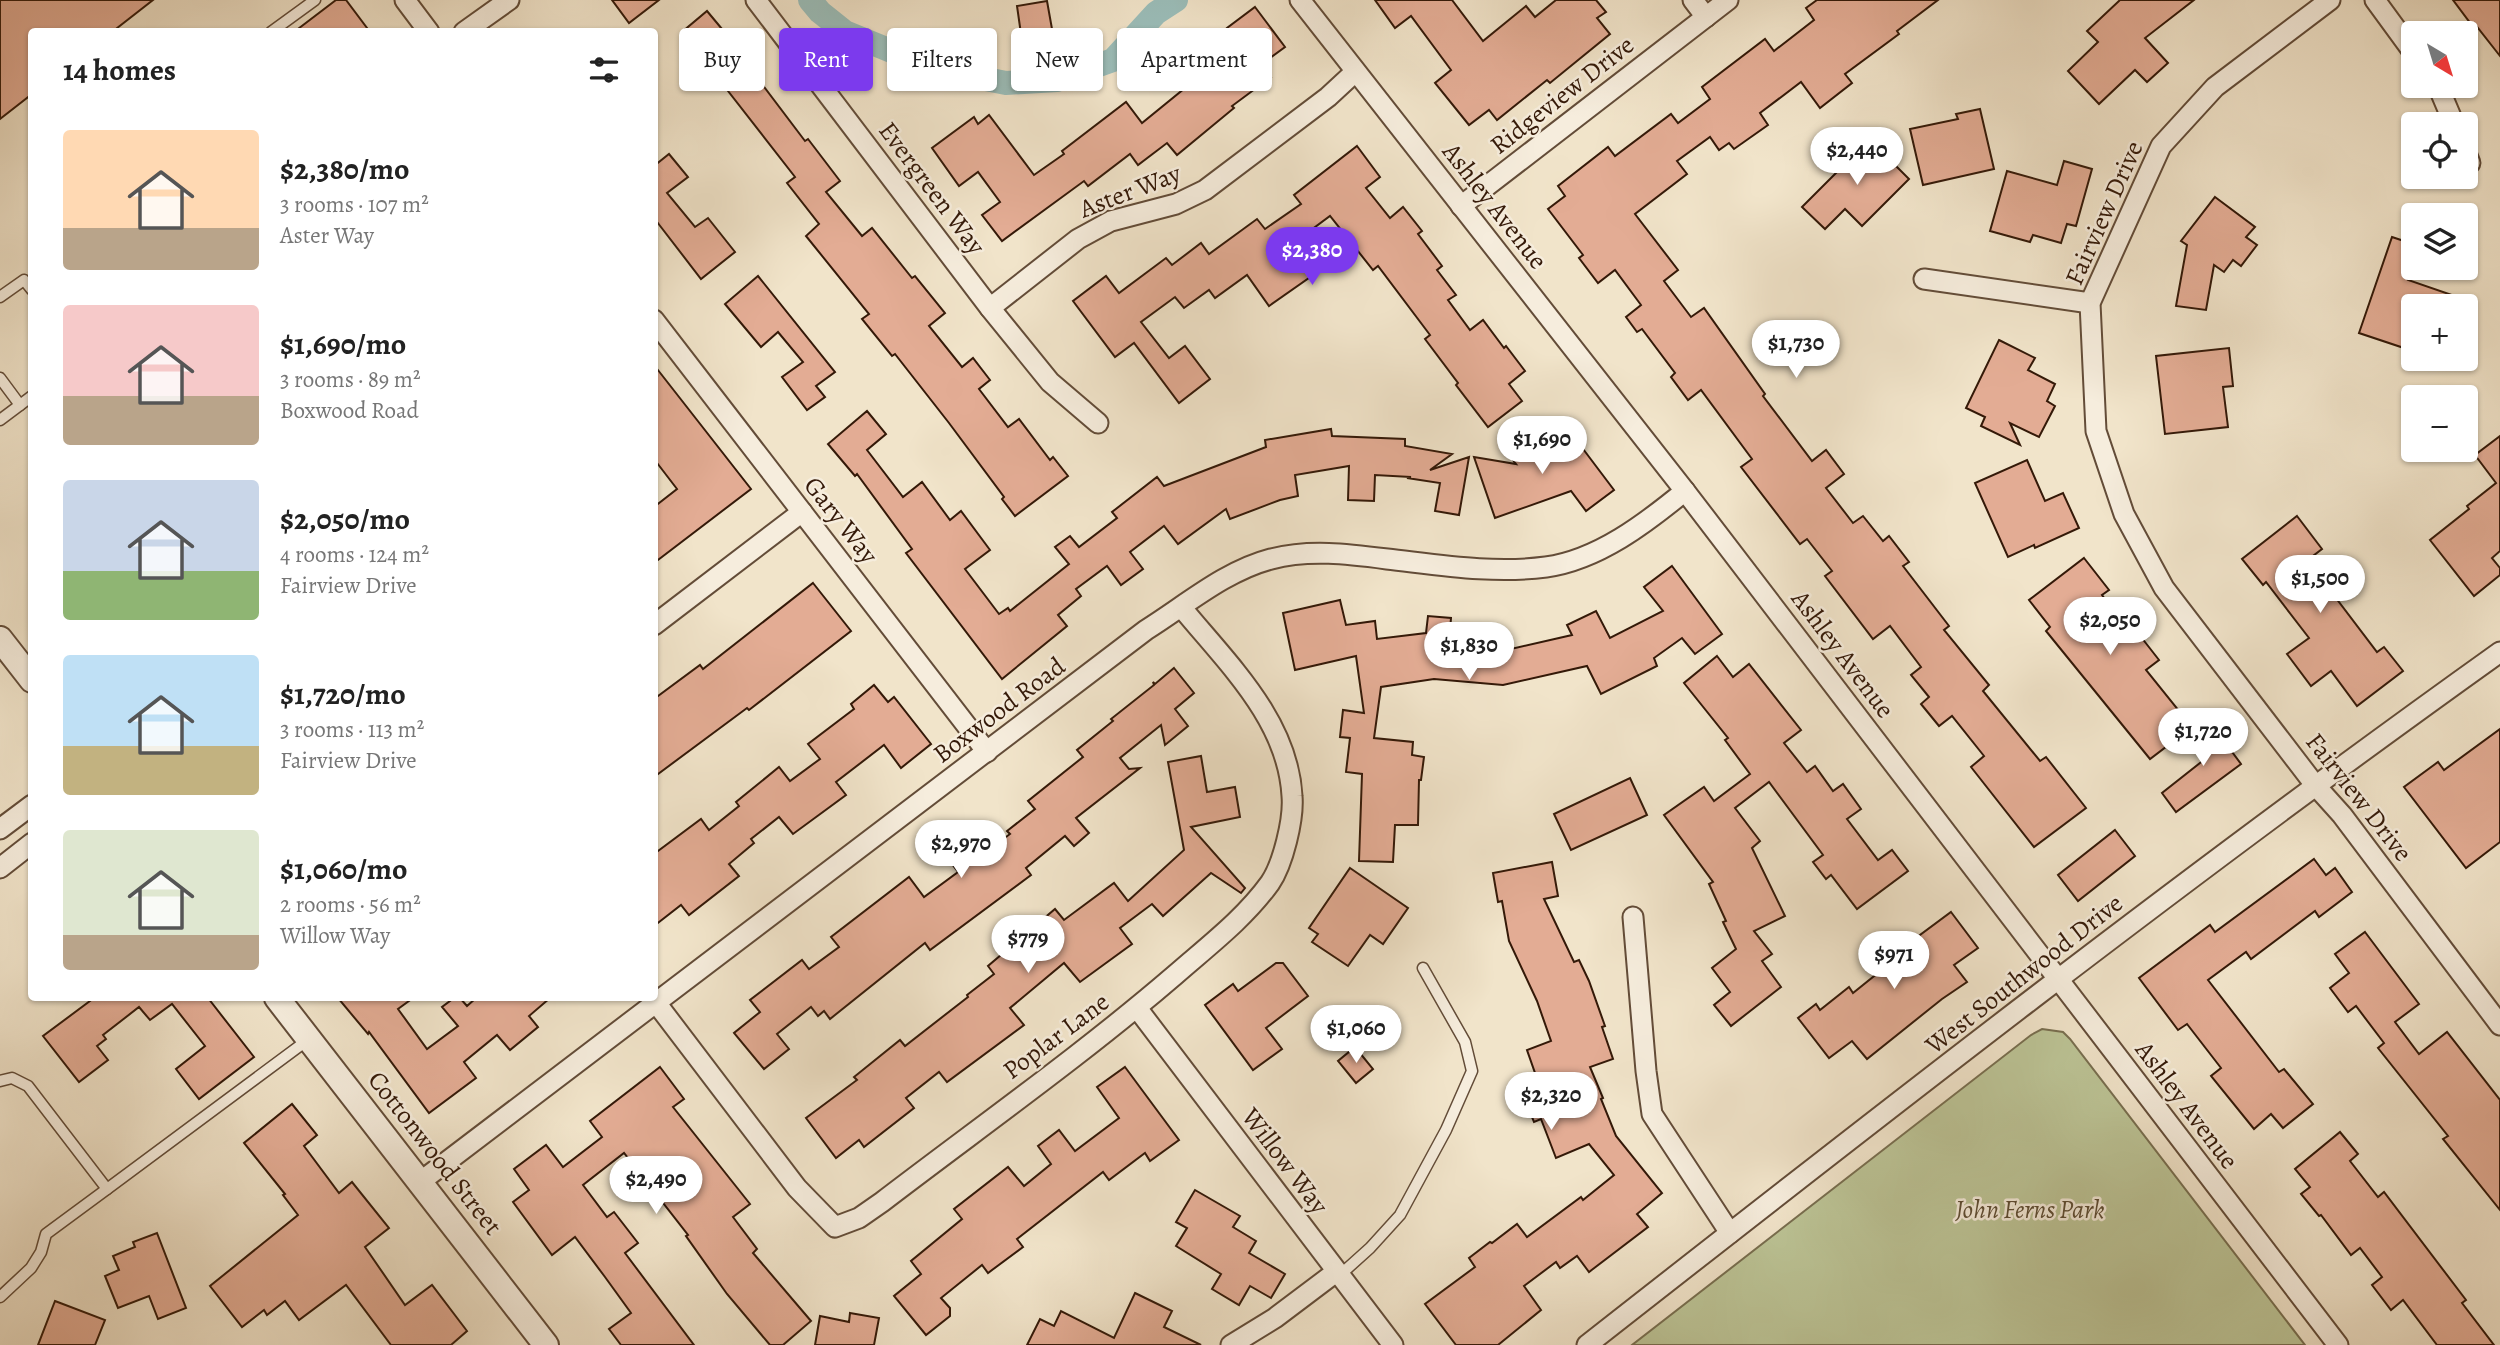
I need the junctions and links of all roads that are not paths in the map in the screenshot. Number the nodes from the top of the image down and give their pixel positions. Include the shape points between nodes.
1 (315, 0) edge
2 (405, 0) edge
3 (509, 0) edge
4 (756, 0) edge
5 (1300, 0) edge
6 (1693, 0) edge
7 (1728, 0) edge
8 (2330, 0) edge
9 (2375, 0) edge
10 (1706, 17) junction
11 (276, 28) edge
12 (426, 28) edge
13 (470, 28) edge
14 (2401, 36) edge
15 (1355, 72) junction
16 (1461, 206) junction
17 (1924, 279) dead end
18 (28, 285) edge
19 (0, 297) edge
20 (2090, 303) junction
21 (990, 307) junction
22 (658, 325) edge
23 (0, 378) edge
24 (28, 399) edge
25 (20, 405) junction
26 (0, 420) edge
27 (1098, 422) dead end
28 (1685, 491) junction
29 (802, 512) junction
30 (1182, 608) junction
31 (658, 622) edge
32 (0, 639) edge
33 (2500, 652) edge
34 (28, 675) edge
35 (987, 752) junction
36 (2315, 785) junction
37 (28, 807) edge
38 (0, 829) edge
39 (28, 846) edge
40 (0, 868) edge
41 (1633, 917) dead end
42 (1423, 968) dead end
43 (2059, 978) junction
44 (280, 1001) edge
45 (657, 1004) junction
46 (1137, 1008) junction
47 (2500, 1026) edge
48 (309, 1039) junction
49 (0, 1081) edge
50 (420, 1182) junction
51 (107, 1189) junction
52 (1730, 1233) junction
53 (1338, 1274) junction
54 (3, 1294) edge
55 (546, 1345) edge
56 (1231, 1345) edge
57 (1393, 1345) edge
58 (1587, 1345) edge
59 (2337, 1345) edge

1 - 11 lane
2 - 12 street
3 - 13 street
4 - 21 street, Evergreen Way
5 - 15 street, Ashley Avenue
6 - 10 street
7 - 10 street, Ridgeview Drive
8 - 20 street, Fairview Drive via 2215,87 2161,146
9 - 14 street
10 - 16 street, Ridgeview Drive
15 - 16 street, Ashley Avenue
15 - 21 street, Aster Way via 1205,190 1176,204 1111,221 1078,239
16 - 28 street, Ashley Avenue
17 - 20 street
18 - 19 lane via 24,280
20 - 36 street, Fairview Drive via 2096,431 2123,514 2164,588
21 - 27 street, Evergreen Way via 1051,382
22 - 29 street, Gary Way
23 - 25 lane
24 - 25 lane
25 - 26 lane
28 - 30 street, Boxwood Road via 1618,539 1586,556 1548,567 1482,570 1305,553 1241,568
28 - 43 street, Ashley Avenue
29 - 31 street
29 - 35 street, Gary Way
30 - 35 street, Boxwood Road via 1146,630
30 - 46 street, Poplar Lane via 1270,720 1293,797 1286,843 1272,880 1246,913
32 - 34 street
33 - 36 street, West Southwood Drive
35 - 45 street, Boxwood Road
36 - 43 street, West Southwood Drive
36 - 47 street, Fairview Drive
37 - 38 street
39 - 40 street
41 - 52 street via 1652,1114
42 - 53 lane via 1465,1042 1472,1071 1447,1130 1400,1215
43 - 52 street, West Southwood Drive
43 - 59 street, Ashley Avenue
44 - 48 street, Cottonwood Street
45 - 46 street, Poplar Lane via 797,1188 835,1227 882,1202
45 - 50 street, Boxwood Road
46 - 53 street, Willow Way
48 - 50 street, Cottonwood Street
48 - 51 lane
49 - 51 lane via 12,1077 28,1086
50 - 55 street, Cottonwood Street
51 - 54 lane via 47,1234 31,1268
52 - 58 street, West Southwood Drive
53 - 56 street
53 - 57 street, Willow Way

